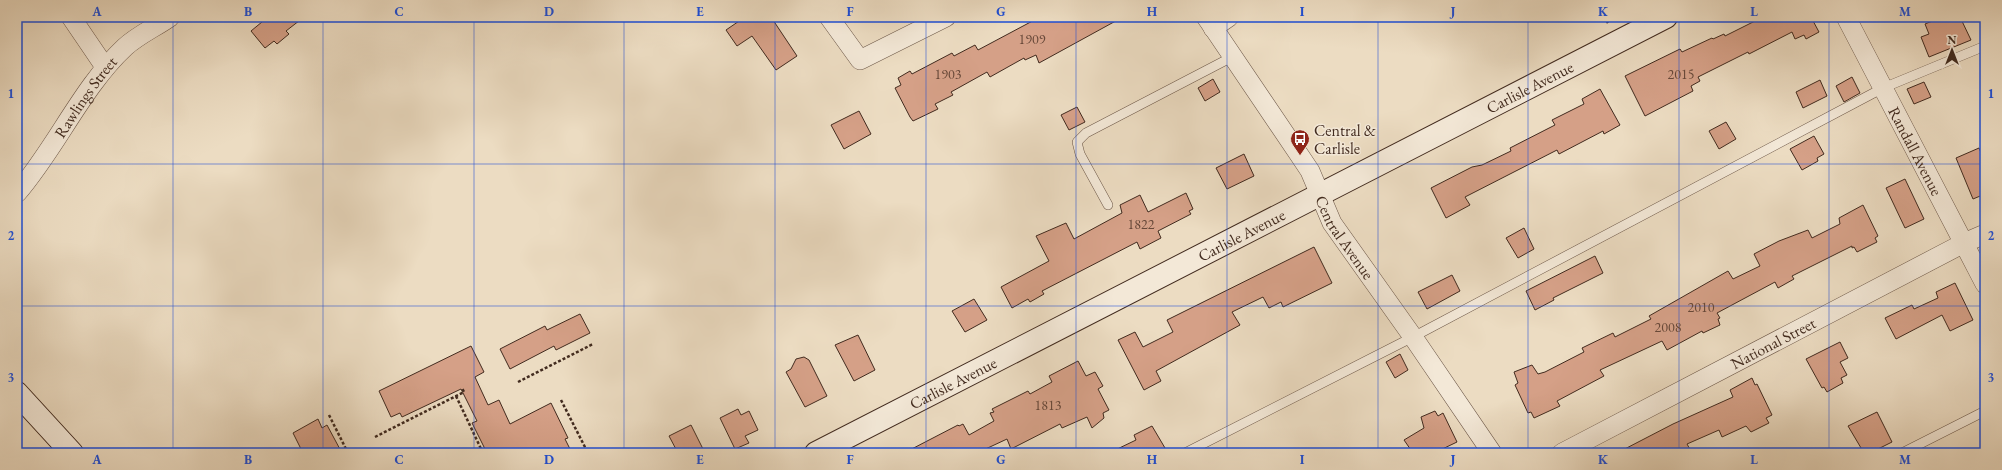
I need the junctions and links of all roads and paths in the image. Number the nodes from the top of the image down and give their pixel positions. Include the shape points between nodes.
1 (71, 17) edge
2 (170, 17) edge
3 (829, 17) edge
4 (946, 17) edge
5 (1229, 17) edge
6 (1604, 17) edge
7 (1666, 17) edge
8 (1846, 17) edge
9 (1210, 22) edge
10 (1610, 25) dead end
11 (1985, 46) edge
12 (1232, 57) junction
13 (105, 67) junction
14 (1882, 88) junction
15 (17, 194) edge
16 (1320, 195) junction
17 (1108, 206) dead end
18 (1985, 234) edge
19 (1964, 243) junction
20 (1985, 284) edge
21 (1413, 337) junction
22 (593, 344) dead end
23 (518, 382) dead end
24 (462, 388) dead end
25 (17, 392) edge
26 (456, 396) junction
27 (561, 400) dead end
28 (1985, 411) edge
29 (329, 415) dead end
30 (375, 437) dead end
31 (72, 453) edge
32 (348, 453) edge
33 (483, 453) edge
34 (588, 453) edge
35 (816, 453) edge
36 (1185, 453) edge
37 (1492, 453) edge
38 (1562, 453) edge
39 (1902, 453) edge

1 - 13 street
2 - 13 street, Rawlings Street via 126,46
3 - 4 street via 860,60
5 - 9 street
6 - 10 path
7 - 16 street, Carlisle Avenue
8 - 14 street, Randall Avenue
9 - 12 street, Central Avenue
11 - 14 lane
12 - 16 street, Central Avenue via 1310,171
12 - 17 lane via 1086,133 1077,142 1080,154
13 - 15 street, Rawlings Street via 34,173
14 - 19 street, Randall Avenue
14 - 21 lane
16 - 21 street, Central Avenue via 1332,223
16 - 35 street, Carlisle Avenue
18 - 19 street, National Street
19 - 20 street, Randall Avenue
19 - 38 street, National Street
21 - 36 lane
21 - 37 street, Central Avenue
22 - 23 path
24 - 26 path via 464,392
25 - 31 street
26 - 30 path
26 - 33 path
27 - 34 path
28 - 39 lane
29 - 32 path

